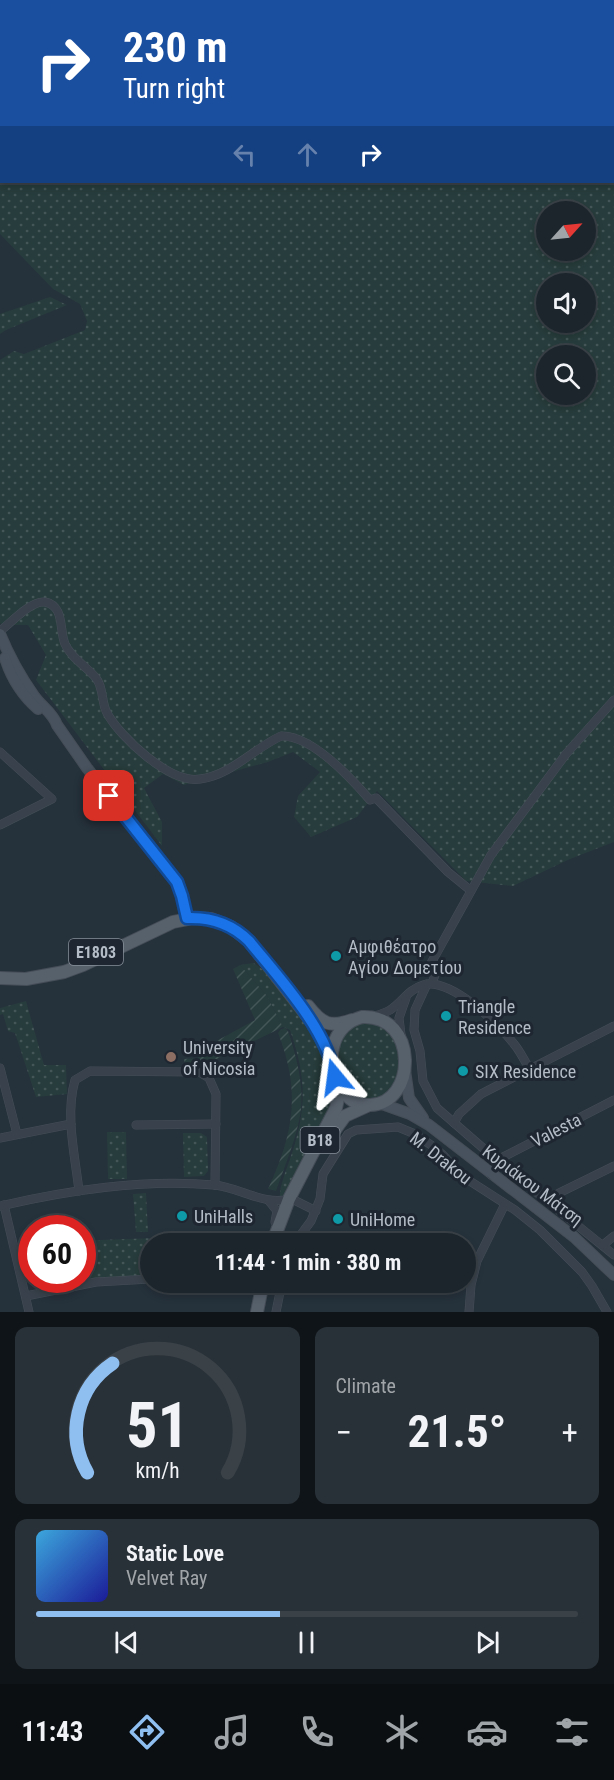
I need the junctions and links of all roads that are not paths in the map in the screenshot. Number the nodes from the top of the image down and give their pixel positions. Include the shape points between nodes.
1 (0, 633) edge
2 (0, 645) edge
3 (614, 700) edge
4 (57, 725) junction
5 (0, 752) edge
6 (0, 825) edge
7 (470, 890) junction
8 (187, 915) junction
9 (0, 973) edge
10 (0, 978) edge
11 (429, 984) junction
12 (408, 994) junction
13 (372, 1017) junction
14 (352, 1020) junction
15 (614, 1026) edge
16 (402, 1042) junction
17 (333, 1063) junction
18 (405, 1065) junction
19 (0, 1068) edge
20 (529, 1068) junction
21 (335, 1077) junction
22 (614, 1100) edge
23 (382, 1104) junction
24 (367, 1106) junction
25 (454, 1123) junction
26 (71, 1124) junction
27 (216, 1124) junction
28 (136, 1125) dead end
29 (429, 1125) junction
30 (17, 1134) junction
31 (0, 1138) edge
32 (499, 1162) junction
33 (614, 1166) edge
34 (491, 1174) junction
35 (215, 1185) junction
36 (79, 1191) junction
37 (292, 1200) junction
38 (548, 1200) junction
39 (270, 1201) junction
40 (505, 1204) junction
41 (2, 1206) edge
42 (316, 1211) junction
43 (276, 1233) edge
44 (279, 1233) edge
45 (303, 1233) edge
46 (614, 1236) edge
47 (603, 1245) junction
48 (614, 1255) edge
49 (614, 1275) edge
50 (140, 1280) edge
51 (261, 1293) edge
52 (267, 1293) edge
53 (280, 1293) edge
54 (26, 1296) junction
55 (29, 1312) edge
56 (257, 1312) edge
57 (264, 1312) edge
58 (276, 1312) edge
59 (469, 1312) edge
60 (607, 1312) edge

1 - 4 street via 11,660
1 - 7 street via 37,602 54,607 60,614 65,645 100,685 106,711 117,726 156,763 183,779 214,776 280,736 302,740 341,770 370,800 376,798
2 - 4 street via 9,671 29,701
3 - 7 street via 522,812
4 - 8 street via 177,882
5 - 6 street via 52,799
7 - 11 street via 430,965 435,975
8 - 9 main road, E1803 via 162,919 69,963
8 - 10 main road, E1803 via 75,969 39,978
8 - 14 main road, E1803 via 206,912 243,927 320,1018 338,1025
8 - 17 main road, E1803 via 211,919 244,937 311,1021
11 - 12 street
11 - 20 street via 439,984 475,1006 515,1044
11 - 25 street via 413,1020 423,1081 437,1108
12 - 13 street via 389,1010
12 - 16 street via 399,1018
13 - 14 main road
13 - 16 main road via 389,1024
14 - 17 main road via 334,1042
15 - 20 street
16 - 18 main road
17 - 21 main road
18 - 23 main road via 400,1084
18 - 29 street, Κυριάκου Μάτση via 409,1098
19 - 30 street
20 - 25 street via 481,1094
21 - 24 main road via 348,1097
21 - 37 main road, B18 via 336,1108
22 - 32 street, Valesta
23 - 24 main road
23 - 29 street, Κυριάκου Μάτση
24 - 37 main road, B18 via 339,1122
25 - 32 street
26 - 27 street via 75,1080 90,1071 204,1074 215,1089
26 - 30 street
26 - 36 street
27 - 28 street
27 - 35 street
29 - 34 street, Κυριάκου Μάτση
30 - 31 street
32 - 34 street
32 - 38 street
33 - 38 street
34 - 49 street, Κυριάκου Μάτση via 580,1242
35 - 36 street via 112,1186
35 - 39 street
36 - 41 street
37 - 39 street
37 - 42 street
37 - 44 main road, B18
38 - 47 street
39 - 43 street via 277,1211
40 - 42 street, M. Drakou via 462,1176 431,1145 394,1127 348,1134 323,1174
40 - 59 street via 477,1261
40 - 60 street, M. Drakou via 540,1230 582,1272
41 - 54 street
42 - 45 street, M. Drakou
46 - 47 street
47 - 48 street
50 - 54 street via 96,1282
51 - 56 main road
52 - 57 main road
53 - 58 street
54 - 55 street

